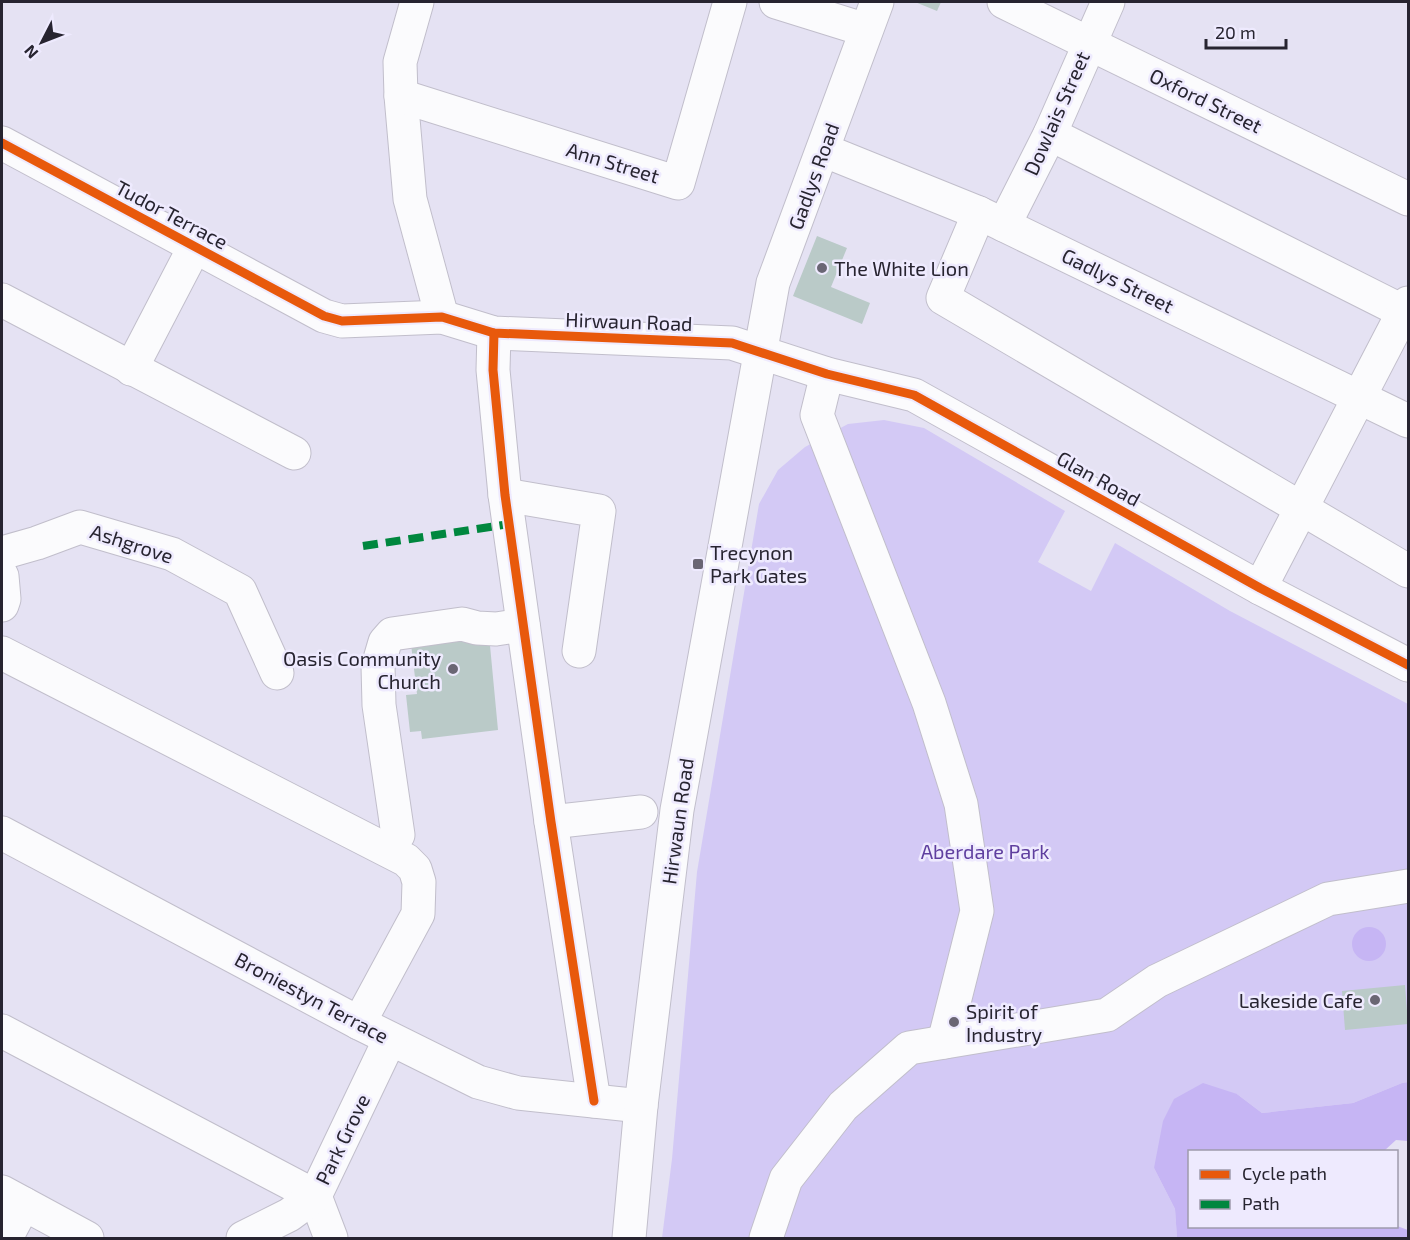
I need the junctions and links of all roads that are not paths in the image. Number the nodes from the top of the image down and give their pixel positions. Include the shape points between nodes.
1 (417, 2) edge
2 (730, 2) edge
3 (776, 2) edge
4 (1004, 2) edge
5 (1108, 2) edge
6 (872, 16) edge
7 (1089, 43) junction
8 (401, 96) junction
9 (1050, 134) junction
10 (2, 143) edge
11 (823, 150) junction
12 (1408, 199) edge
13 (992, 219) junction
14 (195, 246) junction
15 (2, 300) edge
16 (1407, 310) edge
17 (442, 317) junction
18 (494, 333) junction
19 (760, 352) junction
20 (131, 369) junction
21 (827, 374) junction
22 (1360, 397) junction
23 (1408, 421) edge
24 (294, 453) dead end
25 (505, 495) junction
26 (1302, 508) junction
27 (2, 553) edge
28 (1408, 571) edge
29 (2, 576) edge
30 (1260, 588) junction
31 (2, 605) edge
32 (523, 626) junction
33 (579, 651) dead end
34 (2, 653) edge
35 (1408, 665) edge
36 (277, 673) dead end
37 (641, 812) dead end
38 (551, 822) junction
39 (2, 832) edge
40 (398, 835) dead end
41 (1408, 886) edge
42 (359, 1023) junction
43 (2, 1031) edge
44 (390, 1039) junction
45 (944, 1042) junction
46 (594, 1101) junction
47 (641, 1106) junction
48 (315, 1196) junction
49 (13, 1198) edge
50 (6, 1239) edge
51 (87, 1239) edge
52 (243, 1239) edge
53 (331, 1239) edge
54 (629, 1239) edge
55 (766, 1239) edge

1 - 8 street via 400,62
2 - 8 street, Ann Street via 678,183
3 - 6 street
4 - 7 street, Oxford Street
5 - 7 street, Dowlais Street
6 - 11 street, Gadlys Road
7 - 9 street, Dowlais Street
7 - 12 street, Oxford Street
8 - 17 street via 410,199
9 - 13 street, Dowlais Street
9 - 16 street
10 - 14 street, Tudor Terrace
11 - 13 street, Gadlys Street
11 - 19 street, Gadlys Road via 773,283
13 - 22 street, Gadlys Street
13 - 26 street, Dowlais Street via 943,298
14 - 17 street, Tudor Terrace via 324,316 342,321
14 - 20 street
15 - 20 street
16 - 22 street
17 - 18 street, Hirwaun Road
18 - 19 street, Hirwaun Road via 732,343
18 - 25 street via 493,370
19 - 21 street, Glan Road
19 - 47 street, Hirwaun Road via 677,810
20 - 24 street
21 - 30 street, Glan Road via 914,395
21 - 45 street via 817,416 929,704 961,804 977,911
22 - 23 street, Gadlys Street
22 - 26 street
25 - 32 street
25 - 33 street via 599,511
26 - 28 street
26 - 30 street
27 - 36 street, Ashgrove via 80,527 172,554 240,591
29 - 31 street
30 - 35 street, Glan Road
32 - 38 street
32 - 40 street via 477,628 462,624 392,634 385,642 378,666 379,705
34 - 42 street via 406,860 415,869 419,882 418,914
37 - 38 street
38 - 46 street
39 - 42 street, Broniestyn Terrace
41 - 45 street via 1328,899 1157,981 1107,1015
42 - 44 street, Broniestyn Terrace
43 - 48 street
44 - 46 street, Broniestyn Terrace via 478,1082 518,1093
44 - 48 street, Park Grove
45 - 55 street via 909,1048 843,1106 786,1179
46 - 47 street, Broniestyn Terrace
47 - 54 street, Hirwaun Road
48 - 52 street, Park Grove
48 - 53 street
49 - 50 street
49 - 51 street

